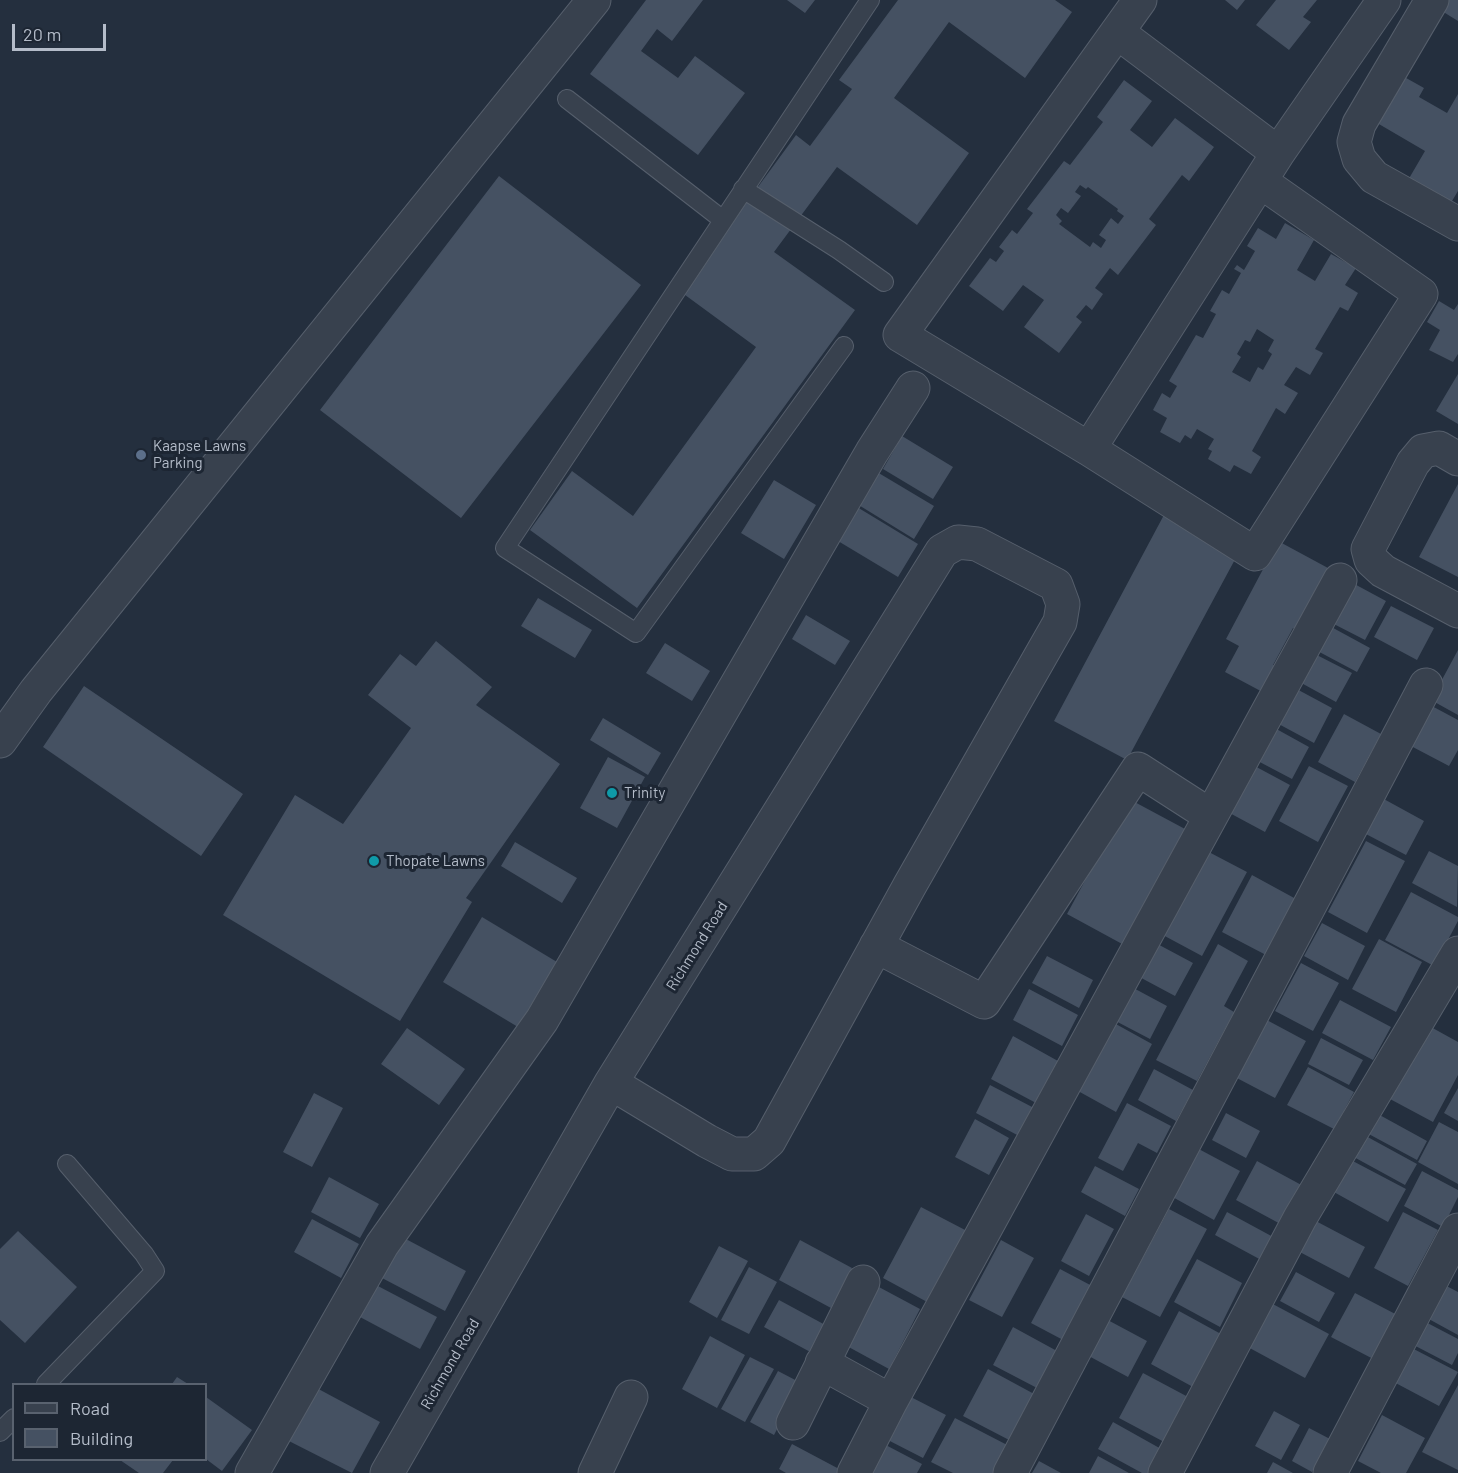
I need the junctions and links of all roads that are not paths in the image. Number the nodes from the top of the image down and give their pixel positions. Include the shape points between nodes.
1 (594, 0) edge
2 (870, 0) edge
3 (1140, 0) edge
4 (1384, 0) edge
5 (1432, 0) edge
6 (1117, 32) junction
7 (567, 99) dead end
8 (1278, 153) junction
9 (1260, 181) junction
10 (742, 189) junction
11 (723, 220) junction
12 (1458, 224) edge
13 (884, 282) dead end
14 (844, 346) dead end
15 (914, 388) dead end
16 (1089, 449) junction
17 (1458, 459) edge
18 (1340, 580) dead end
19 (1458, 611) edge
20 (1426, 685) dead end
21 (0, 741) edge
22 (1211, 816) junction
23 (876, 946) junction
24 (1458, 952) edge
25 (611, 1083) junction
26 (67, 1164) dead end
27 (1458, 1230) edge
28 (863, 1282) dead end
29 (822, 1363) junction
30 (47, 1383) edge
31 (631, 1397) dead end
32 (891, 1401) junction
33 (12, 1420) edge
34 (793, 1423) dead end
35 (0, 1432) edge
36 (252, 1473) edge
37 (387, 1473) edge
38 (595, 1473) edge
39 (854, 1473) edge
40 (1010, 1473) edge
41 (1165, 1473) edge
42 (1330, 1473) edge

1 - 21 street via 36,691
2 - 10 lane
3 - 6 street
4 - 8 street
5 - 12 street via 1359,124 1354,142 1359,159 1374,177
6 - 8 street
6 - 16 street via 900,335
7 - 11 lane
8 - 9 street
9 - 16 street
9 - 16 street via 1421,294 1378,364 1255,554
10 - 11 lane
10 - 13 lane
11 - 14 lane via 505,548 636,633
15 - 36 street via 542,1020 382,1245
17 - 19 street via 1439,448 1424,451 1413,463 1368,549 1371,560 1383,571
18 - 22 street
20 - 40 street
22 - 23 street via 1138,769 984,1002
22 - 32 street
23 - 25 street via 769,1141 754,1155 732,1154
23 - 25 street, Richmond Road via 1060,622 1063,604 1056,585 977,544 958,542 942,551
24 - 41 street via 1300,1218
25 - 37 street, Richmond Road
26 - 30 lane via 155,1271
27 - 42 street
28 - 29 street
29 - 32 street
29 - 34 street
31 - 38 street
32 - 39 street
33 - 35 lane

